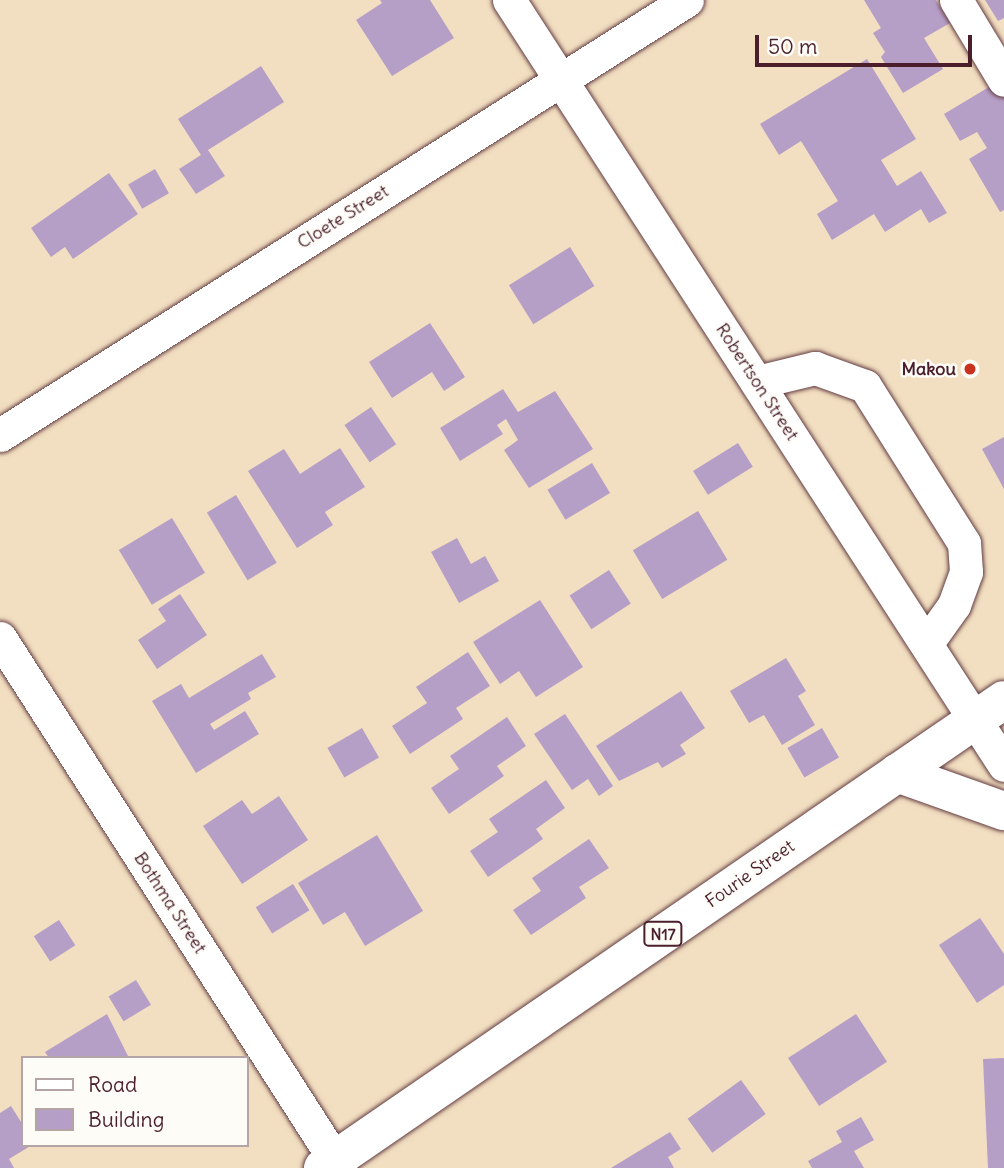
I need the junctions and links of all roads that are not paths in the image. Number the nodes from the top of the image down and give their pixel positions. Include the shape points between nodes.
1 (509, 0) edge
2 (687, 0) edge
3 (956, 0) edge
4 (560, 80) junction
5 (1004, 80) edge
6 (757, 383) junction
7 (0, 435) edge
8 (0, 638) edge
9 (927, 643) junction
10 (990, 709) edge
11 (1004, 765) edge
12 (897, 773) junction
13 (1004, 811) edge
14 (333, 1165) edge

1 - 4 street, Robertson Street
2 - 4 street, Cloete Street
3 - 5 street
4 - 6 street, Robertson Street
4 - 7 street, Cloete Street
6 - 9 street, Robertson Street
6 - 9 street via 815,368 865,386 964,543 966,572 954,605
8 - 14 street, Bothma Street
9 - 10 street, Robertson Street
10 - 11 street, Robertson Street
10 - 12 highway, Fourie Street / N17
12 - 13 highway
12 - 14 highway, Fourie Street / N17

